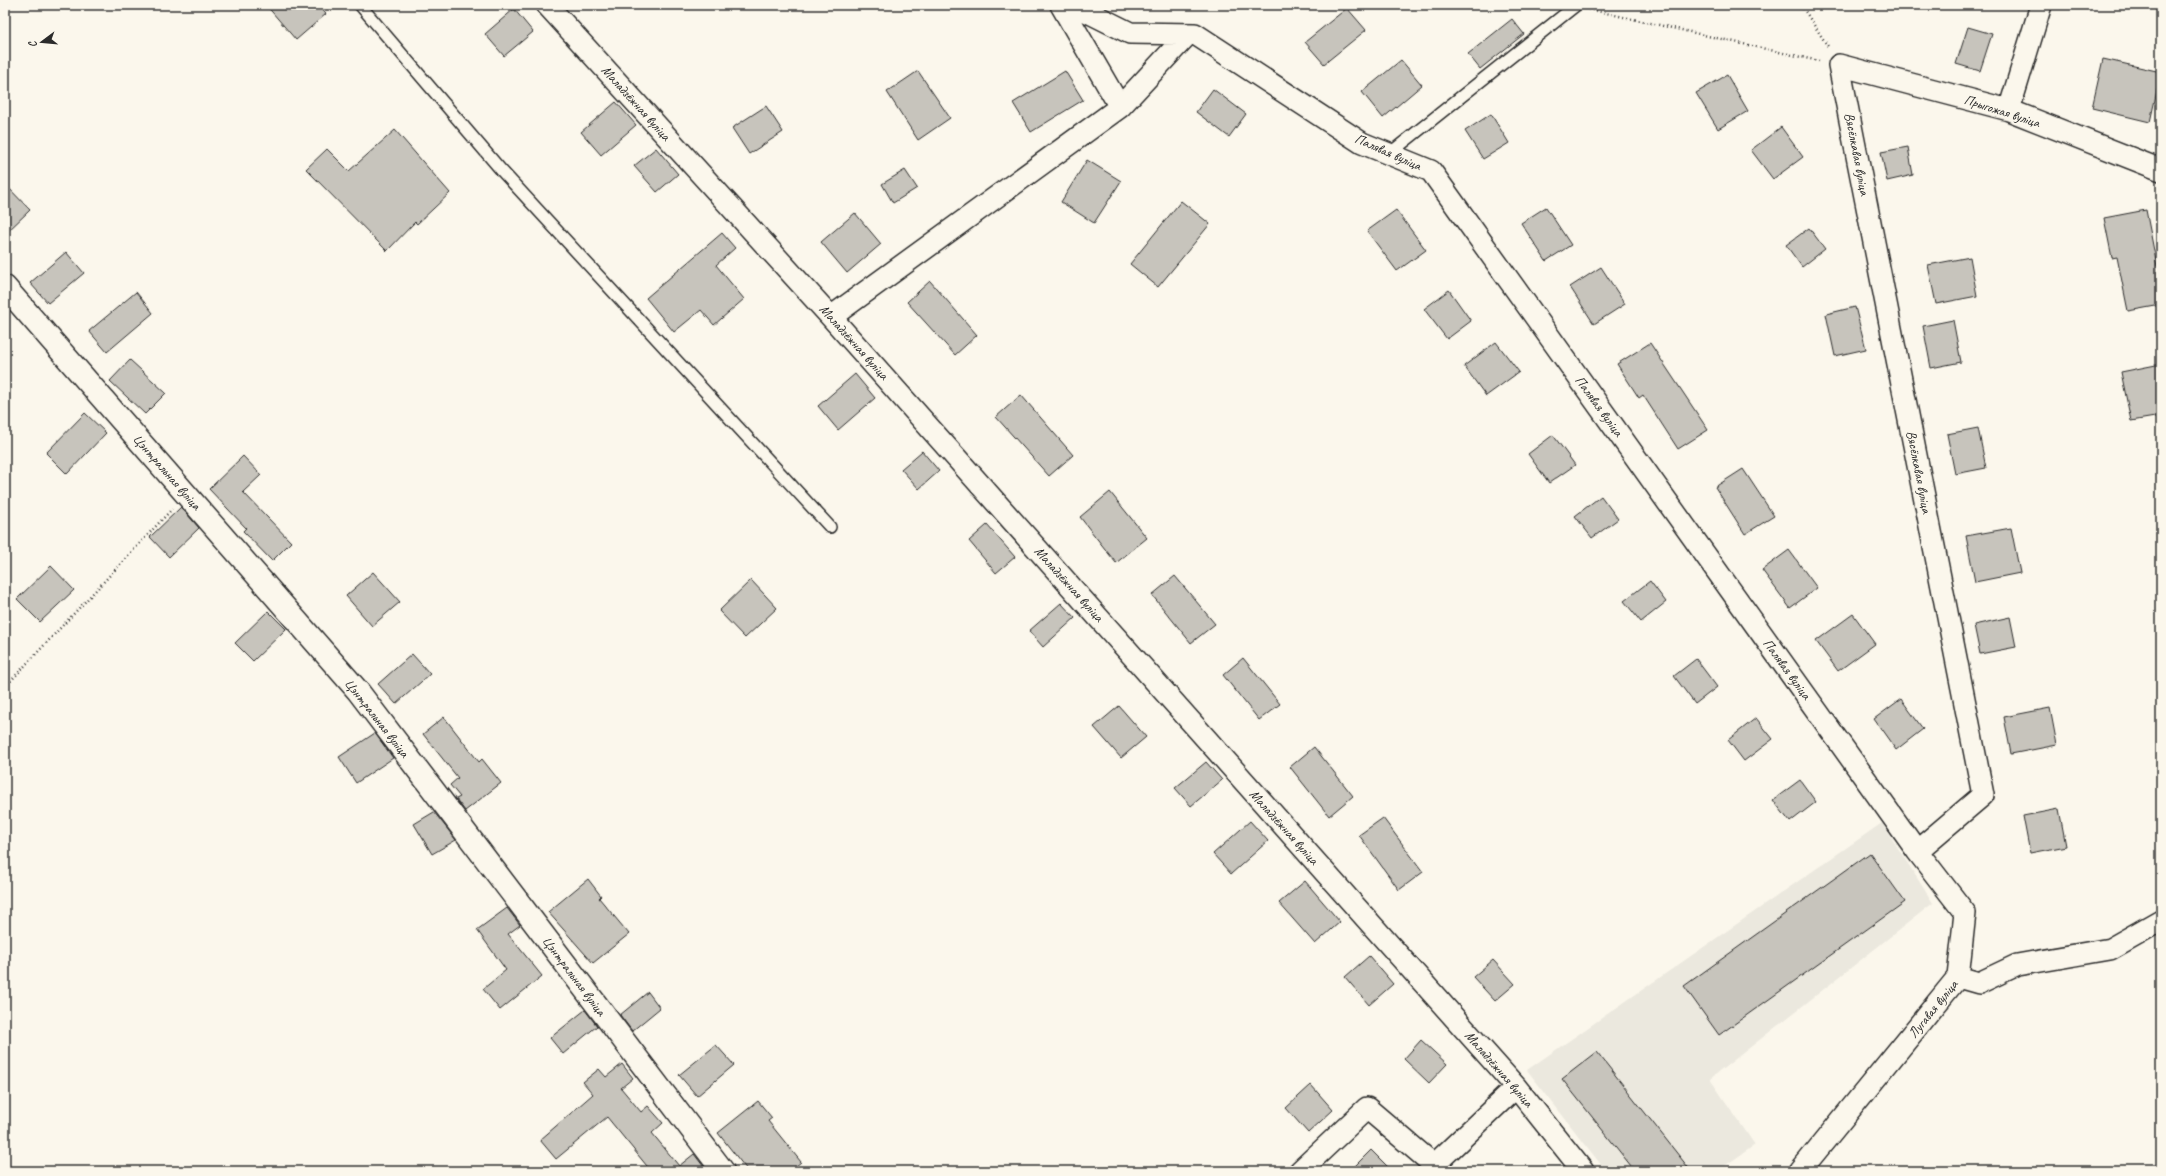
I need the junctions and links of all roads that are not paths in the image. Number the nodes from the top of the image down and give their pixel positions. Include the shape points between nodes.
1 (360, 5) edge
2 (547, 5) edge
3 (1060, 5) edge
4 (1074, 5) edge
5 (1573, 5) edge
6 (2041, 5) edge
7 (1188, 34) junction
8 (1840, 65) joint
9 (1120, 107) junction
10 (2009, 110) junction
11 (1389, 154) junction
12 (2161, 170) edge
13 (5, 287) edge
14 (831, 317) junction
15 (830, 527) dead end
16 (1917, 851) junction
17 (2161, 920) edge
18 (1958, 977) junction
19 (1516, 1087) junction
20 (723, 1171) edge
21 (1300, 1171) edge
22 (1583, 1171) edge
23 (1800, 1171) edge

1 - 15 lane via 501,170
2 - 14 street, Маладзёжная вуліца
3 - 9 street
4 - 7 street, Палявая вуліца via 1130,33
5 - 11 lane
6 - 10 street
7 - 9 street
7 - 11 street, Палявая вуліца via 1195,34 1362,143
8 - 10 street, Прыгожая вуліца
8 - 16 street, Вясёлкавая вуліца via 1983,795
9 - 14 street
10 - 12 street, Прыгожая вуліца
11 - 16 street, Палявая вуліца via 1431,171
13 - 20 street, Цэнтральная вуліца via 358,691
14 - 19 street, Маладзёжная вуліца
16 - 18 street, Палявая вуліца via 1965,913
17 - 18 street, Лугавая вуліца via 2110,949 2017,965 1979,983
18 - 23 street, Лугавая вуліца
19 - 21 street via 1434,1165 1367,1108
19 - 22 street, Маладзёжная вуліца

